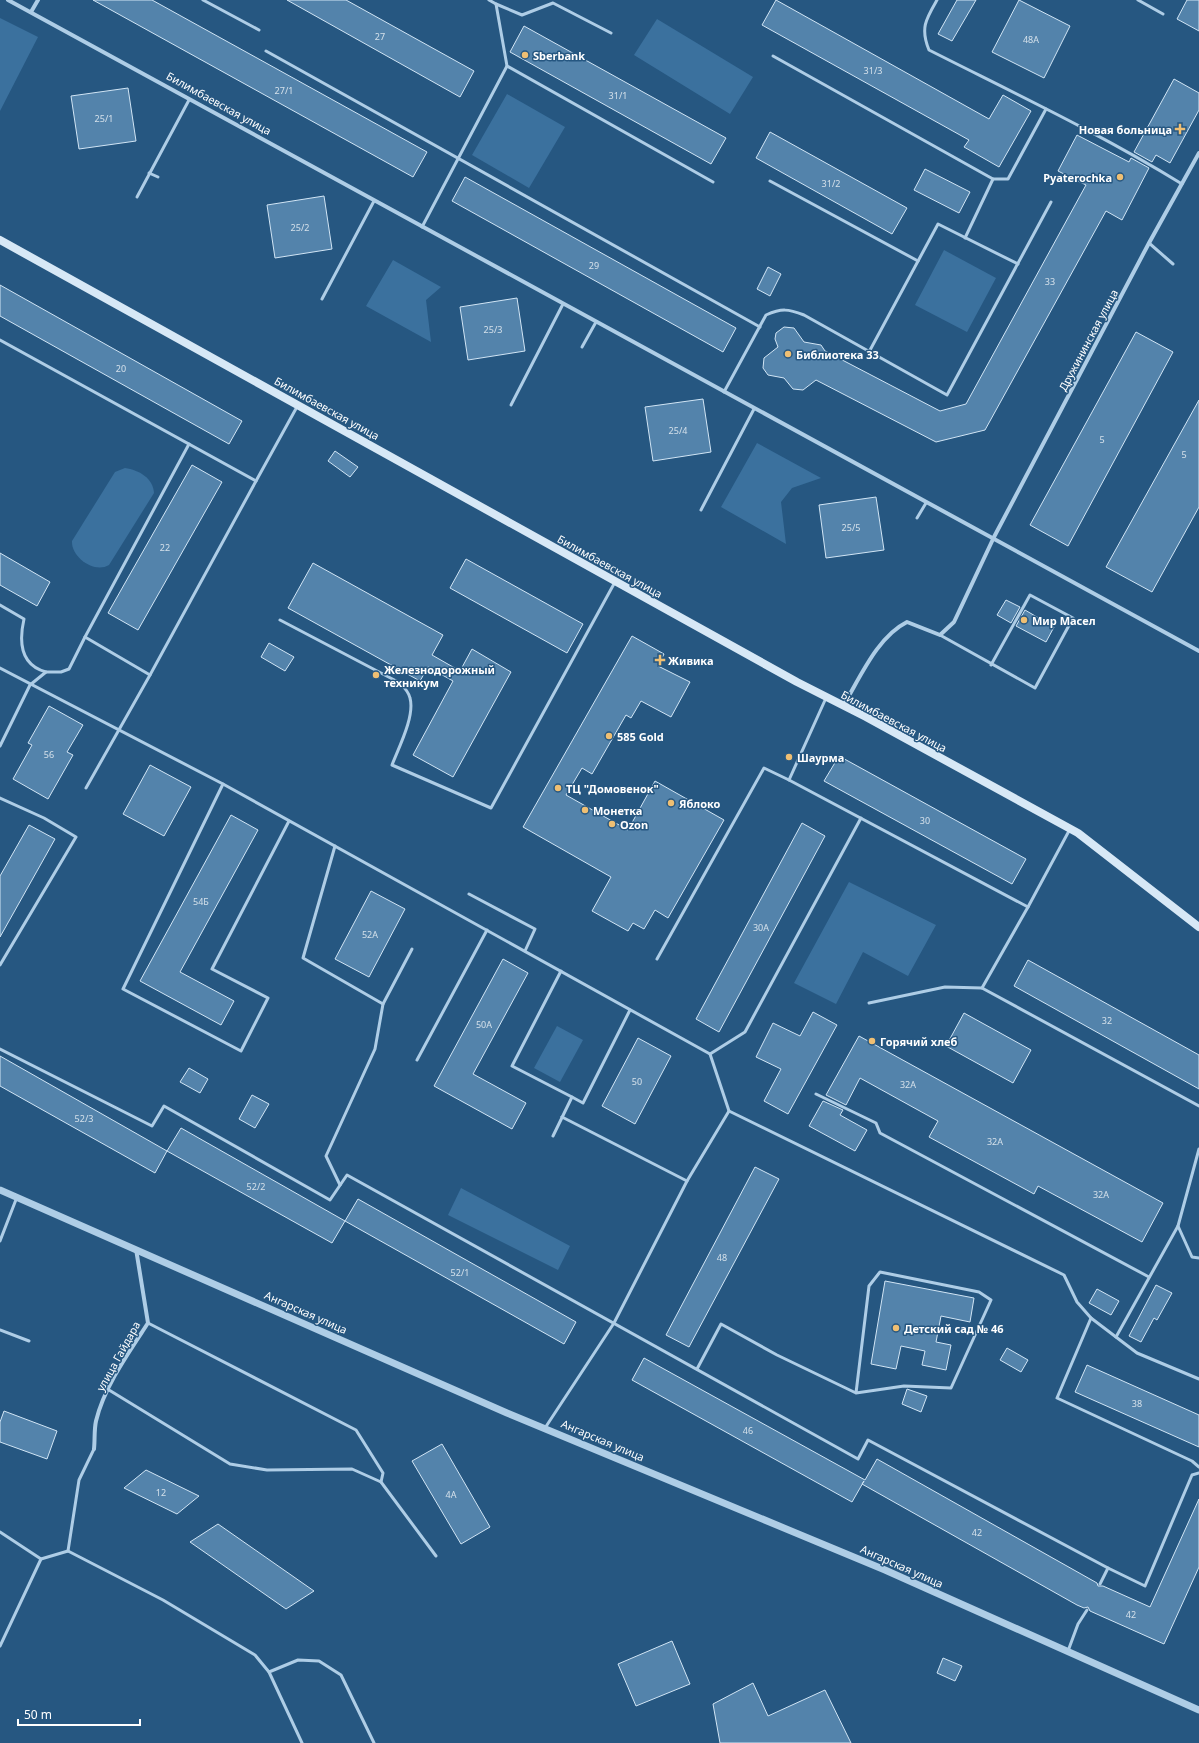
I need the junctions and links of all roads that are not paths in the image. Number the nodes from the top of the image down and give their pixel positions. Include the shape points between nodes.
1 (8, 0) edge
2 (38, 0) edge
3 (203, 0) edge
4 (489, 0) edge
5 (937, 0) edge
6 (1138, 0) edge
7 (554, 2) edge
8 (496, 4) junction
9 (31, 12) junction
10 (1163, 14) dead end
11 (259, 30) dead end
12 (611, 33) dead end
13 (266, 51) dead end
14 (773, 56) dead end
15 (507, 66) junction
16 (190, 100) junction
17 (1046, 109) junction
18 (1199, 153) edge
19 (459, 158) junction
20 (149, 173) junction
21 (158, 177) dead end
22 (993, 179) junction
23 (770, 181) dead end
24 (714, 182) dead end
25 (1182, 184) junction
26 (136, 197) dead end
27 (374, 200) junction
28 (1051, 202) dead end
29 (422, 227) junction
30 (965, 238) junction
31 (0, 240) edge
32 (1149, 244) junction
33 (918, 261) junction
34 (1018, 264) junction
35 (1173, 264) dead end
36 (322, 299) dead end
37 (563, 304) junction
38 (596, 322) junction
39 (760, 327) junction
40 (0, 340) edge
41 (582, 347) dead end
42 (869, 352) junction
43 (724, 392) junction
44 (299, 404) junction
45 (511, 405) dead end
46 (754, 409) junction
47 (189, 444) junction
48 (256, 481) junction
49 (926, 502) junction
50 (701, 510) dead end
51 (917, 518) dead end
52 (994, 537) junction
53 (615, 582) junction
54 (0, 605) edge
55 (280, 620) dead end
56 (940, 635) junction
57 (84, 637) junction
58 (1199, 651) edge
59 (991, 664) junction
60 (0, 668) edge
61 (46, 672) junction
62 (150, 676) junction
63 (30, 685) junction
64 (826, 698) junction
65 (843, 706) junction
66 (118, 729) junction
67 (0, 746) edge
68 (789, 780) junction
69 (223, 784) junction
70 (86, 788) dead end
71 (0, 798) edge
72 (861, 818) junction
73 (289, 821) junction
74 (1070, 828) junction
75 (335, 846) junction
76 (469, 894) dead end
77 (1028, 907) junction
78 (1199, 927) edge
79 (487, 930) junction
80 (412, 949) dead end
81 (525, 951) junction
82 (657, 959) dead end
83 (0, 965) edge
84 (561, 971) junction
85 (982, 988) junction
86 (869, 1003) dead end
87 (383, 1004) junction
88 (630, 1010) junction
89 (0, 1049) edge
90 (710, 1054) junction
91 (417, 1060) dead end
92 (816, 1094) dead end
93 (572, 1097) junction
94 (1199, 1106) edge
95 (729, 1111) junction
96 (562, 1117) junction
97 (553, 1136) dead end
98 (1199, 1149) edge
99 (687, 1181) junction
100 (340, 1185) junction
101 (0, 1190) edge
102 (17, 1197) junction
103 (1178, 1226) junction
104 (0, 1241) edge
105 (136, 1248) junction
106 (1199, 1258) edge
107 (1149, 1277) junction
108 (1091, 1318) junction
109 (148, 1323) junction
110 (614, 1323) junction
111 (0, 1330) edge
112 (1116, 1337) junction
113 (29, 1341) dead end
114 (697, 1369) junction
115 (1199, 1379) edge
116 (109, 1390) junction
117 (856, 1393) junction
118 (545, 1428) junction
119 (94, 1449) joint
120 (1199, 1467) edge
121 (1199, 1473) edge
122 (381, 1482) junction
123 (0, 1532) edge
124 (68, 1551) junction
125 (436, 1556) dead end
126 (41, 1560) junction
127 (1108, 1568) junction
128 (1100, 1584) dead end
129 (1087, 1610) dead end
130 (0, 1646) edge
131 (1068, 1652) junction
132 (269, 1672) junction
133 (1199, 1710) edge
134 (302, 1743) edge
135 (374, 1743) edge

1 - 9 street, Билимбаевская улица
2 - 9 street
3 - 11 lane
4 - 8 lane
5 - 17 lane via 925,22 929,50
6 - 10 lane
7 - 8 lane via 522,15
7 - 12 lane
8 - 15 lane
9 - 16 street, Билимбаевская улица
13 - 19 lane
14 - 22 lane
15 - 19 lane
15 - 24 lane
16 - 20 lane
16 - 27 street, Билимбаевская улица
17 - 22 lane via 1008,179
17 - 25 lane
18 - 25 street, Дружининская улица
19 - 29 lane
19 - 39 lane
20 - 21 lane
20 - 26 lane
22 - 30 lane
23 - 33 lane
25 - 32 street, Дружининская улица
27 - 29 street, Билимбаевская улица
27 - 36 lane
28 - 34 lane
29 - 37 street, Билимбаевская улица
30 - 33 lane via 938,224
30 - 34 lane
31 - 44 main road, Билимбаевская улица
32 - 35 lane
32 - 52 street, Дружининская улица
33 - 42 lane
34 - 42 lane via 947,395
37 - 38 street, Билимбаевская улица
37 - 45 lane
38 - 41 lane
38 - 43 street, Билимбаевская улица
39 - 42 lane via 766,315 778,310 791,310
39 - 43 lane
40 - 47 lane
43 - 46 street, Билимбаевская улица
44 - 48 lane
44 - 53 main road, Билимбаевская улица
46 - 49 street, Билимбаевская улица
46 - 50 lane
47 - 48 lane
47 - 57 lane
48 - 62 lane
49 - 51 lane
49 - 52 street, Билимбаевская улица
52 - 56 street, Дружининская улица via 954,622
52 - 58 street, Билимбаевская улица
53 - 55 lane via 491,808 392,765 410,716 411,706 410,697 400,682
53 - 64 main road, Билимбаевская улица
54 - 61 lane via 24,619 21,634 23,650 31,664
56 - 59 lane
56 - 65 street via 907,622 895,628 884,639
57 - 61 lane via 69,669
57 - 62 lane
59 - 59 lane via 1035,688 1073,618 1030,595
60 - 63 lane
61 - 63 lane
62 - 66 lane
63 - 66 lane
63 - 67 lane
64 - 65 main road, Билимбаевская улица
64 - 68 lane
65 - 74 main road, Билимбаевская улица
66 - 69 lane
66 - 70 lane
68 - 72 lane
68 - 82 lane via 764,768
69 - 73 lane
69 - 73 lane via 123,989 241,1051 268,998 212,969
71 - 83 lane via 44,818 76,837
72 - 77 lane
72 - 90 lane via 745,1032
73 - 75 lane
74 - 77 lane
74 - 78 main road, Билимбаевская улица
75 - 79 lane
75 - 87 lane via 302,958
76 - 81 lane via 535,929
77 - 85 lane
79 - 81 lane
79 - 91 lane
80 - 87 lane
81 - 84 lane
84 - 88 lane
84 - 93 lane via 512,1066
85 - 86 lane via 945,987
85 - 94 lane
87 - 100 lane via 375,1049 326,1156
88 - 90 lane
88 - 93 lane via 583,1102
89 - 100 lane via 152,1126 164,1106 330,1200
90 - 95 lane
92 - 107 lane via 876,1123 880,1133
93 - 96 lane
95 - 99 lane
95 - 108 lane via 1064,1275 1077,1302
96 - 97 lane
96 - 99 lane
98 - 103 lane
99 - 110 lane
100 - 110 lane via 347,1175
101 - 102 street, Ангарская улица
102 - 104 lane
102 - 105 street, Ангарская улица
103 - 106 lane via 1192,1257
103 - 107 lane
105 - 109 street, улица Гайдара
105 - 118 street, Ангарская улица
107 - 112 lane
108 - 112 lane
108 - 120 lane via 1057,1398 1192,1461
109 - 116 street, улица Гайдара
109 - 122 lane via 356,1430 383,1473
110 - 114 lane
110 - 118 lane
111 - 113 lane
112 - 115 lane via 1137,1353
114 - 117 lane via 721,1324 777,1355
114 - 127 lane via 858,1459 868,1440
116 - 119 street, улица Гайдара via 96,1421
116 - 122 lane via 230,1464 267,1470 352,1469
117 - 117 lane via 869,1286 880,1272 979,1292 991,1300 951,1388 904,1386
118 - 131 street, Ангарская улица via 884,1570
119 - 124 lane via 79,1480
121 - 127 lane via 1192,1475 1145,1586
122 - 125 lane
123 - 126 lane
124 - 126 lane
124 - 132 lane via 163,1600 255,1655
126 - 130 lane
127 - 128 lane
129 - 131 lane via 1078,1624
131 - 133 street, Ангарская улица
132 - 134 lane
132 - 135 lane via 298,1660 305,1660 319,1661 341,1675

